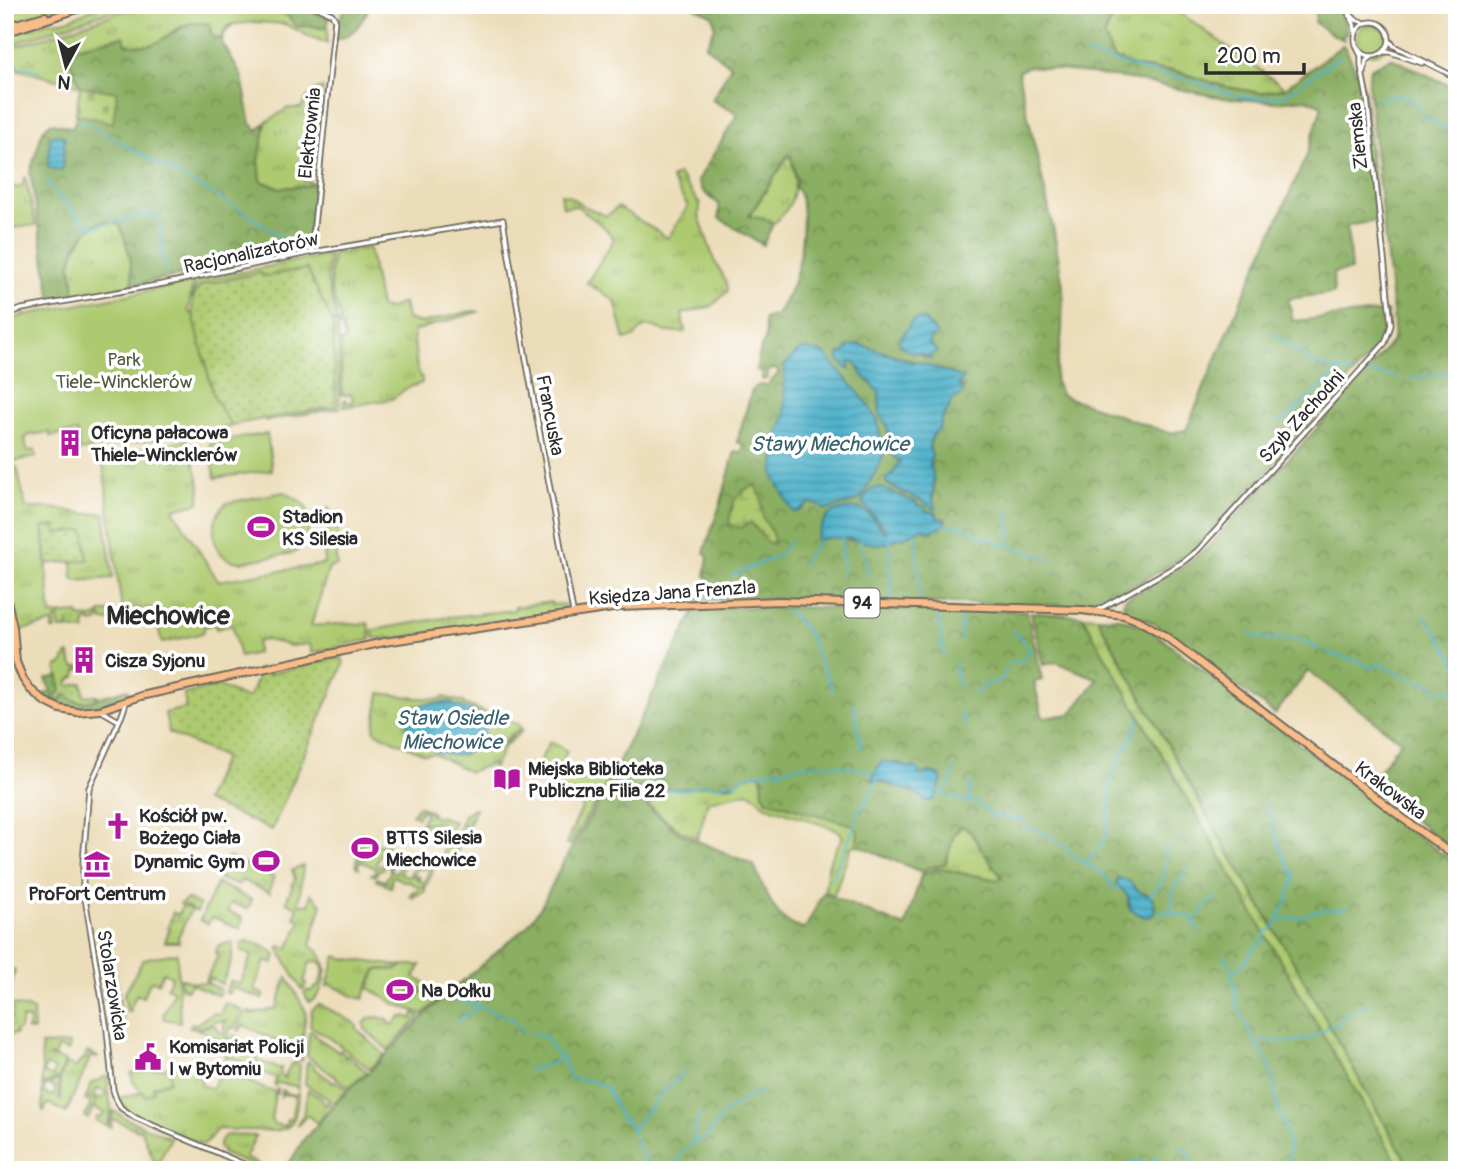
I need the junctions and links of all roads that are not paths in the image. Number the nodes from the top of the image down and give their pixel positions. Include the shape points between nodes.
1 (76, 5) edge
2 (90, 5) edge
3 (311, 5) edge
4 (1345, 7) edge
5 (1365, 23) junction
6 (5, 27) edge
7 (5, 33) edge
8 (1355, 33) junction
9 (1389, 40) junction
10 (1358, 50) junction
11 (1382, 53) junction
12 (1373, 56) junction
13 (1434, 67) junction
14 (1457, 78) edge
15 (1364, 79) junction
16 (1377, 190) joint
17 (503, 220) joint
18 (313, 252) junction
19 (5, 315) edge
20 (5, 592) edge
21 (1116, 600) junction
22 (1096, 611) junction
23 (573, 614) junction
24 (1117, 614) junction
25 (125, 701) junction
26 (100, 710) junction
27 (119, 721) junction
28 (1308, 746) joint
29 (1457, 858) edge
30 (258, 1170) edge

1 - 6 main road
2 - 7 main road
3 - 18 street, Elektrownia via 334,16
4 - 5 street
4 - 8 street
5 - 8 street
5 - 9 street via 1382,24
8 - 10 street
9 - 11 street
9 - 13 street
10 - 12 street
10 - 15 street, Ziemska
11 - 12 street
11 - 13 street
12 - 15 street, Ziemska via 1366,61
13 - 14 street
15 - 16 street, Ziemska
16 - 21 street, Szyb Zachodni via 1391,325 1385,343 1198,550
17 - 18 street, Racjonalizatorów
17 - 23 street, Francuska
18 - 19 street, Racjonalizatorów
20 - 26 main road, Księdza Jana Frenzla / 94 via 16,662 30,689 61,709
21 - 22 street, Szyb Zachodni
21 - 24 street
22 - 23 main road, Księdza Jana Frenzla / 94 via 779,601 620,607
22 - 24 main road, Księdza Jana Frenzla / 94
23 - 25 main road, Księdza Jana Frenzla / 94 via 384,642
24 - 28 main road, Księdza Jana Frenzla / 94 via 1165,636
25 - 26 main road, Księdza Jana Frenzla / 94
25 - 27 street, Stolarzowicka
26 - 27 street
27 - 30 street, Stolarzowicka via 89,788 83,863 114,1095 129,1115
28 - 29 main road, Krakowska / 94

